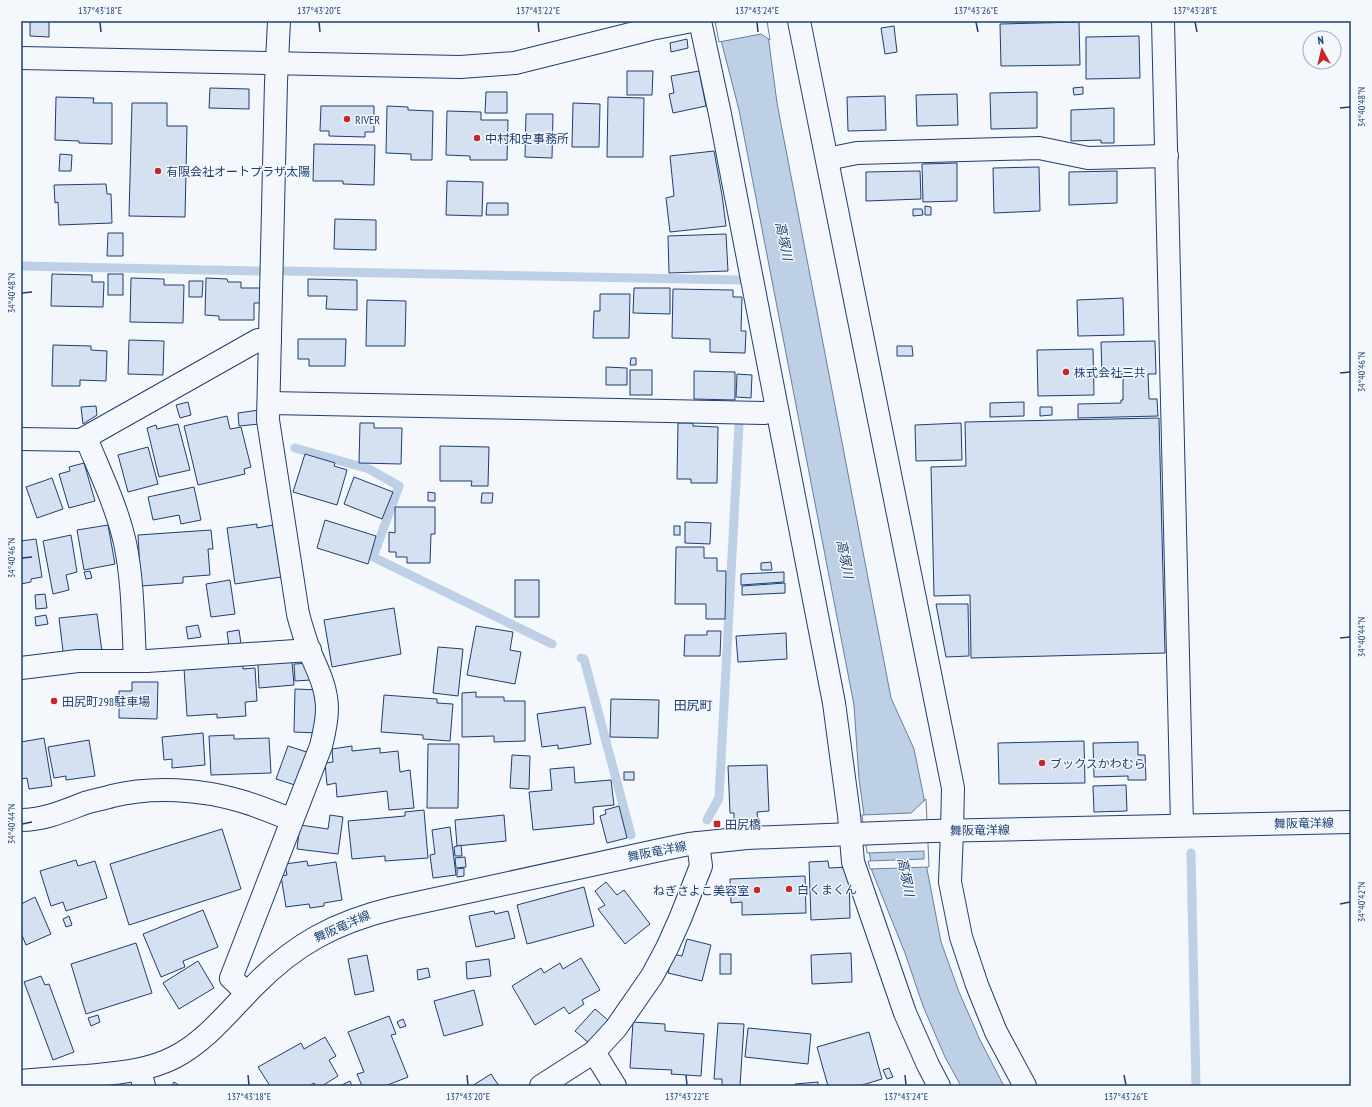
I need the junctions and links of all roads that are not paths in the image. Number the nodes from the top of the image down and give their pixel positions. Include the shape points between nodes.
1 (279, 21) edge
2 (692, 21) edge
3 (700, 21) edge
4 (799, 21) edge
5 (1163, 21) edge
6 (21, 58) edge
7 (277, 63) junction
8 (1167, 156) junction
9 (827, 159) junction
10 (270, 340) junction
11 (268, 403) junction
12 (777, 410) junction
13 (86, 438) junction
14 (21, 439) edge
15 (310, 650) junction
16 (135, 661) junction
17 (21, 668) edge
18 (21, 820) edge
19 (292, 820) junction
20 (1351, 822) edge
21 (1182, 825) junction
22 (942, 831) junction
23 (857, 834) junction
24 (698, 843) junction
25 (247, 993) junction
26 (594, 1052) junction
27 (142, 1078) edge
28 (21, 1081) edge
29 (541, 1086) edge
30 (615, 1086) edge
31 (939, 1086) edge
32 (1025, 1086) edge

1 - 7 street
2 - 7 street via 515,63 487,66
3 - 12 street
4 - 9 street
5 - 8 street
6 - 7 street
7 - 10 street
8 - 9 street via 1088,158 1039,148 857,152
8 - 21 street
9 - 22 street via 953,788
10 - 11 street
10 - 13 street via 258,340
11 - 12 street via 756,413
11 - 15 street via 268,420 298,614
12 - 23 street via 834,703 850,815
13 - 14 street
13 - 16 street via 119,520 125,542 129,564
15 - 16 street
15 - 19 street via 325,689 326,727
16 - 17 street via 78,661
18 - 19 street via 62,813 86,803 117,795 148,791 211,794 241,801
19 - 25 street via 231,978
20 - 21 street, 舞阪竜洋線
21 - 22 street, 舞阪竜洋線
22 - 23 street, 舞阪竜洋線
22 - 32 street via 961,937 996,1032
23 - 24 street, 舞阪竜洋線 via 747,838
23 - 31 street via 854,866 905,1013
24 - 25 street, 舞阪竜洋線 via 371,913 328,930 289,954
24 - 26 street via 701,866 667,948 634,1003
25 - 27 street, 舞阪竜洋線 via 192,1047 164,1062
26 - 29 street
26 - 30 street
27 - 28 street, 舞阪竜洋線 via 121,1073

